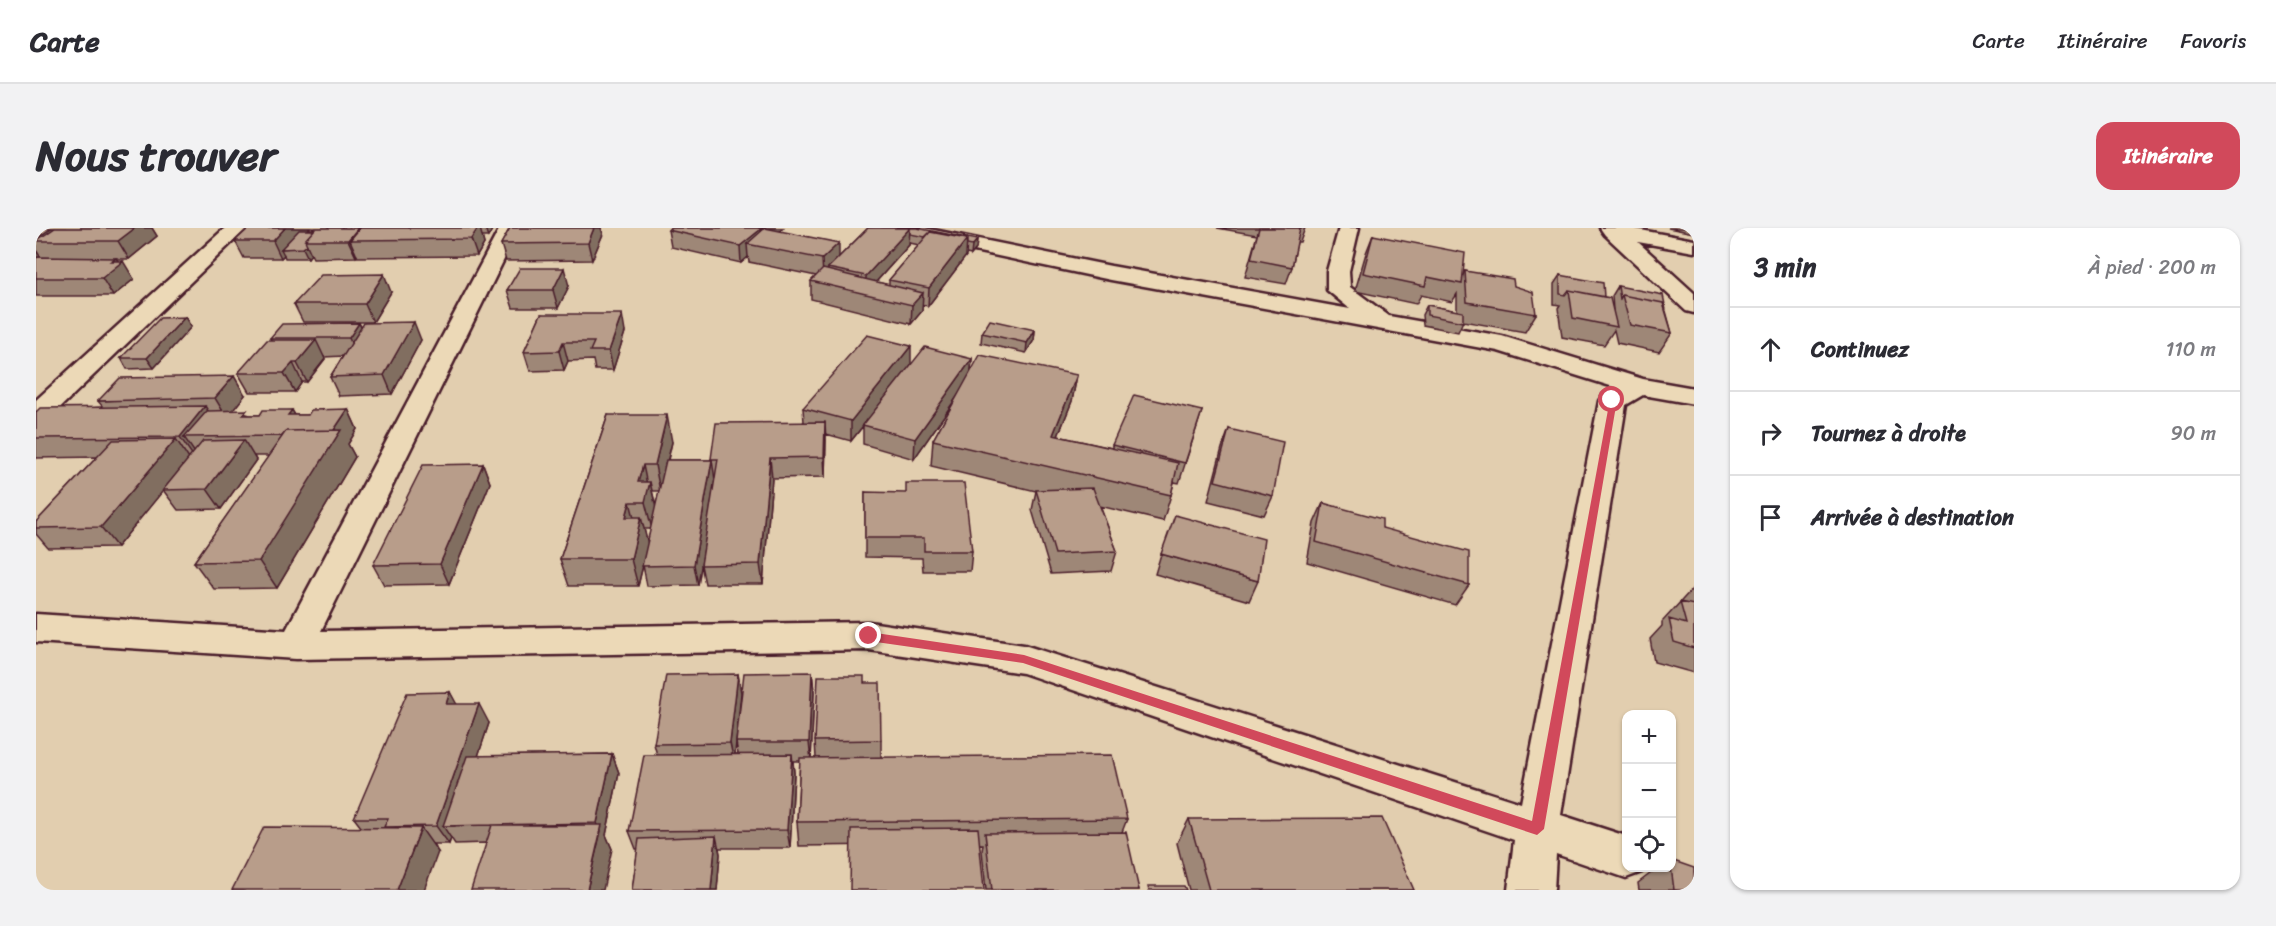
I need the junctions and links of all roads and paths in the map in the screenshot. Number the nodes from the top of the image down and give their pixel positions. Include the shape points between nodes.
1 (237, 228) edge
2 (894, 228) edge
3 (1348, 228) edge
4 (1606, 229) edge
5 (508, 231) edge
6 (1694, 246) edge
7 (1694, 306) edge
8 (1386, 324) junction
9 (1639, 387) junction
10 (1694, 396) edge
11 (36, 415) edge
12 (36, 628) edge
13 (296, 645) junction
14 (1537, 829) junction
15 (1622, 856) edge
16 (1530, 890) edge

1 - 11 street
2 - 8 street
3 - 8 street via 1338,271 1339,290
4 - 6 street
4 - 7 street
5 - 13 street
8 - 9 street via 1502,344
9 - 10 street
9 - 14 street via 1612,400
12 - 13 street
13 - 14 street via 869,636 1024,659
14 - 15 street
14 - 16 street

